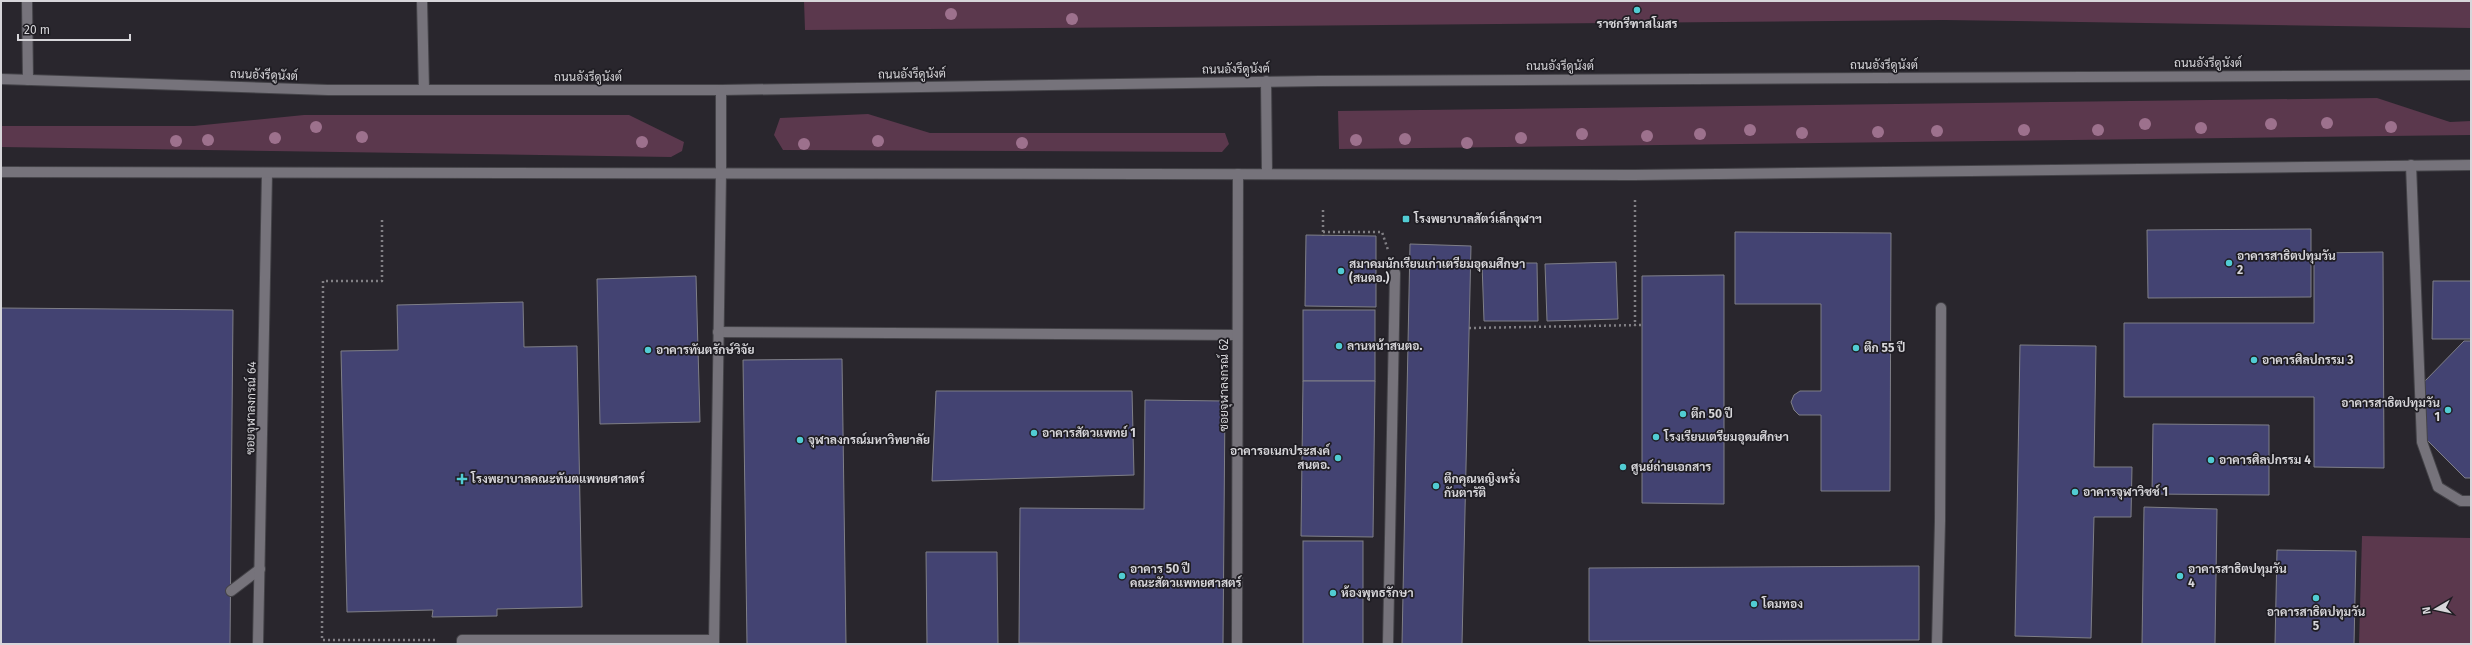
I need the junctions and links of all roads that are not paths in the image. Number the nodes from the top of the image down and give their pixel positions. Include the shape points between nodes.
1 (27, 1) edge
2 (422, 1) edge
3 (2471, 75) edge
4 (1, 79) edge
5 (28, 80) junction
6 (1266, 82) junction
7 (424, 90) junction
8 (721, 90) junction
9 (2411, 165) junction
10 (2471, 165) edge
11 (1, 172) edge
12 (267, 173) junction
13 (721, 173) junction
14 (1267, 173) junction
15 (1238, 174) junction
16 (1395, 273) road end
17 (1941, 308) dead end
18 (718, 332) junction
19 (1237, 335) junction
20 (2471, 501) edge
21 (260, 569) junction
22 (231, 591) dead end
23 (462, 642) edge
24 (714, 642) edge
25 (258, 644) edge
26 (1237, 644) edge
27 (1388, 644) edge
28 (1937, 644) edge

1 - 5 main road
2 - 7 main road
3 - 6 main road, ถนนอังรีดูนังต์
4 - 5 main road, ถนนอังรีดูนังต์
5 - 7 main road, ถนนอังรีดูนังต์ via 328,90
6 - 8 main road, ถนนอังรีดูนังต์
6 - 14 main road
7 - 8 main road, ถนนอังรีดูนังต์
8 - 13 main road
9 - 10 main road
9 - 14 main road via 1634,175
9 - 20 main road via 2422,442 2438,487 2461,501
11 - 12 main road
12 - 13 main road
12 - 21 main road, ซอยจุฬาลงกรณ์ 64
13 - 15 main road
13 - 18 main road
14 - 15 main road
15 - 19 main road, ซอยจุฬาลงกรณ์ 62
16 - 27 main road
17 - 28 main road
18 - 19 main road
18 - 24 main road
19 - 26 main road, ซอยจุฬาลงกรณ์ 62
21 - 22 main road
21 - 25 main road, ซอยจุฬาลงกรณ์ 64
23 - 24 main road

